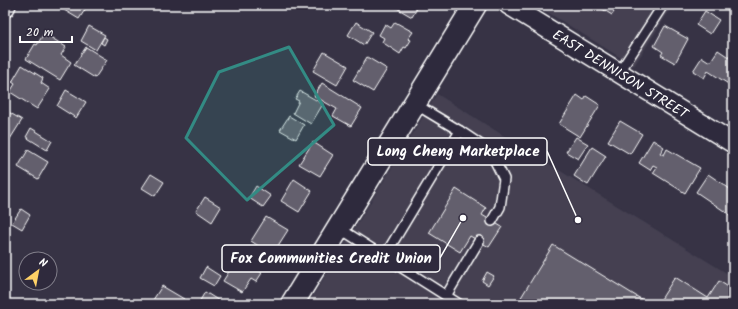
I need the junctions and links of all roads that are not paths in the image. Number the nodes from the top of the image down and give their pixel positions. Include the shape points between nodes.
1 (475, 5) edge
2 (509, 5) edge
3 (663, 5) edge
4 (619, 73) junction
5 (415, 104) junction
6 (460, 131) junction
7 (733, 143) edge
8 (492, 221) dead end
9 (339, 228) junction
10 (479, 241) dead end
11 (384, 257) junction
12 (446, 296) junction
13 (292, 304) edge
14 (459, 304) edge

1 - 5 main road
2 - 4 street, EAST DENNISON STREET
3 - 4 lane
4 - 7 street, EAST DENNISON STREET
5 - 6 lane
5 - 9 main road
6 - 8 lane via 490,151 504,178 500,208
6 - 11 lane
9 - 11 lane
9 - 13 main road
10 - 12 lane
11 - 12 lane
12 - 14 lane

